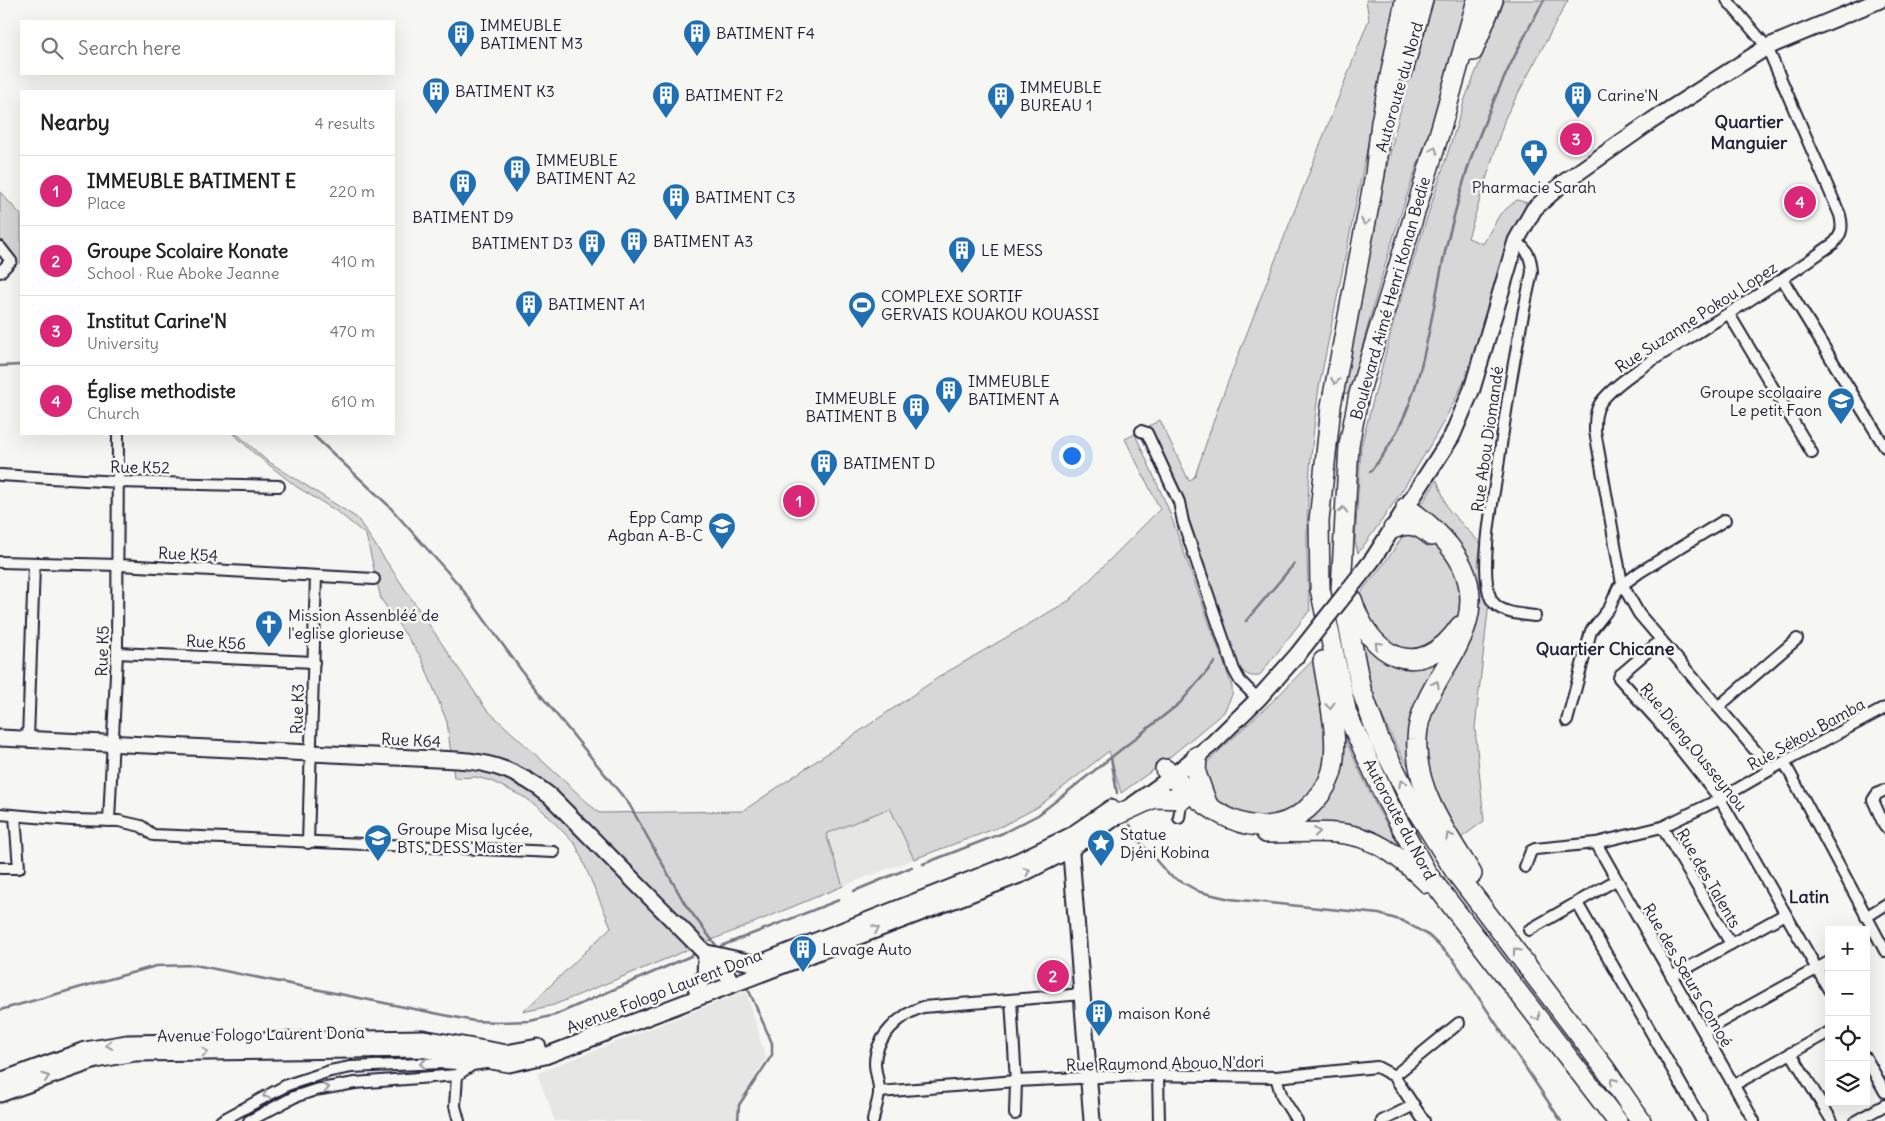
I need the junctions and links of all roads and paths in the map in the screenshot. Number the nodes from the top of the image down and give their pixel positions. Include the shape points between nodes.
1 (1405, 0) edge
2 (1423, 0) edge
3 (1477, 0) edge
4 (1494, 0) edge
5 (1727, 0) edge
6 (1880, 0) edge
7 (1767, 47) junction
8 (1441, 128) junction
9 (1374, 174) junction
10 (1516, 242) junction
11 (0, 248) edge
12 (0, 272) edge
13 (1783, 280) junction
14 (1729, 314) junction
15 (118, 435) edge
16 (1885, 447) edge
17 (1812, 453) dead end
18 (0, 475) edge
19 (118, 482) junction
20 (279, 486) dead end
21 (1403, 512) junction
22 (1725, 520) dead end
23 (1319, 521) joint
24 (1183, 522) junction
25 (1422, 524) junction
26 (1340, 559) junction
27 (0, 562) edge
28 (34, 565) junction
29 (119, 565) junction
30 (316, 576) junction
31 (374, 578) dead end
32 (1622, 584) junction
33 (1320, 588) junction
34 (1535, 616) dead end
35 (1797, 639) dead end
36 (1661, 640) junction
37 (118, 653) junction
38 (314, 662) junction
39 (1256, 696) junction
40 (1718, 707) junction
41 (1885, 708) edge
42 (1567, 721) dead end
43 (0, 738) edge
44 (28, 739) junction
45 (114, 743) junction
46 (311, 753) junction
47 (1197, 756) junction
48 (1784, 762) junction
49 (1771, 769) junction
50 (1165, 776) junction
51 (1885, 790) edge
52 (1183, 799) junction
53 (1720, 799) junction
54 (1207, 804) junction
55 (0, 814) edge
56 (1119, 814) junction
57 (15, 816) junction
58 (1179, 818) dead end
59 (108, 821) junction
60 (1662, 827) junction
61 (1885, 827) edge
62 (1070, 842) junction
63 (308, 843) junction
64 (1596, 843) junction
65 (554, 852) dead end
66 (0, 868) edge
67 (1524, 868) dead end
68 (1616, 880) junction
69 (1577, 903) junction
70 (1885, 905) edge
71 (1455, 909) junction
72 (1785, 914) junction
73 (1866, 917) junction
74 (1497, 924) junction
75 (1529, 930) dead end
76 (1871, 936) edge
77 (1731, 944) junction
78 (1885, 952) edge
79 (706, 953) junction
80 (757, 964) junction
81 (1825, 964) edge
82 (1817, 969) junction
83 (1673, 976) junction
84 (730, 980) junction
85 (1825, 983) edge
86 (696, 988) junction
87 (1083, 994) junction
88 (1011, 1000) junction
89 (1459, 1023) dead end
90 (1704, 1031) junction
91 (1825, 1034) edge
92 (1791, 1053) junction
93 (489, 1057) junction
94 (1868, 1061) edge
95 (472, 1066) junction
96 (457, 1075) junction
97 (1158, 1076) junction
98 (1276, 1076) junction
99 (1394, 1076) junction
100 (1089, 1077) junction
101 (0, 1080) edge
102 (1016, 1080) junction
103 (1734, 1084) junction
104 (879, 1092) junction
105 (1885, 1092) edge
106 (0, 1094) edge
107 (1414, 1105) junction
108 (1885, 1105) edge
109 (1015, 1114) dead end
110 (221, 1121) edge
111 (249, 1121) edge
112 (459, 1121) edge
113 (873, 1121) edge
114 (1092, 1121) edge
115 (1159, 1121) edge
116 (1297, 1121) edge
117 (1382, 1121) edge
118 (1424, 1121) edge
119 (1618, 1121) edge
120 (1641, 1121) edge
121 (1702, 1121) edge
122 (1754, 1121) edge
123 (1832, 1121) edge
124 (1856, 1121) edge

1 - 9 highway
2 - 9 highway, Autoroute du Nord
3 - 8 highway
4 - 8 highway
5 - 7 street
6 - 7 main road, Avenue Fologo Laurent Dona
7 - 10 main road, Avenue Fologo Laurent Dona via 1562,183 1534,209
7 - 13 street, Rue Suzanne Pokou Lopez via 1843,226 1834,243
26 -> 8 highway, Boulevard Aimé Henri Konan Bedie via 1349,445 1359,394
9 -> 23 highway, Boulevard Aimé Henri Konan Bedie via 1331,406
10 - 21 main road, Avenue Fologo Laurent Dona via 1472,389 1452,436
10 - 34 street, Rue Abou Diomandé via 1531,258 1532,272 1511,377 1492,506 1487,566 1491,599 1497,606 1506,611
11 - 12 street via 11,261
13 - 14 street, Rue Suzanne Pokou Lopez
13 - 16 street
14 - 17 street
14 - 32 street, Rue Suzanne Pokou Lopez via 1616,387 1601,402 1595,415 1595,431
15 - 19 street, Rue K5
18 - 19 street, Rue K52
19 - 20 street, Rue K52
19 - 29 street, Rue K5
21 - 25 highway
21 - 25 highway via 1406,525
21 - 39 main road, Avenue Fologo Laurent Dona, bridge via 1373,559 1298,654
22 - 32 street
23 - 33 highway, Autoroute du Nord
24 - 24 street via 1179,502 1165,470 1147,433 1141,430
24 - 39 street via 1234,670 1240,681
25 -> 26 highway via 1441,546 1459,578 1464,608 1461,624 1452,638 1428,654 1396,658 1373,642 1355,609
74 -> 25 highway via 1484,894 1438,817 1417,765 1416,739 1422,711 1458,646 1471,610 1469,588 1461,565 1445,539
74 -> 26 highway, Autoroute du Nord via 1454,870 1424,824 1379,739 1360,689 1341,589
27 - 28 street, Rue K54
28 - 29 street, Rue K54
28 - 44 street
29 - 30 street, Rue K54
29 - 37 street, Rue K5
30 - 31 street, Rue K54
30 - 38 street, Rue K3
32 - 36 street, Rue Suzanne Pokou Lopez via 1639,614
32 - 42 street via 1610,607 1591,631
33 -> 54 highway via 1316,612 1334,746 1332,772 1326,786 1300,814 1272,825 1256,827 1243,824 1225,817
33 - 71 highway, Autoroute du Nord via 1347,714 1387,801 1428,875
35 - 40 street
36 - 40 street, Rue Suzanne Pokou Lopez
36 - 53 street, Rue Dieng Ousseynou via 1620,678
37 - 38 street, Rue K56
37 - 45 street, Rue K5
38 - 46 street, Rue K3
39 - 47 main road, Avenue Fologo Laurent Dona
39 - 50 main road, Avenue Fologo Laurent Dona
40 - 49 street, Rue Suzanne Pokou Lopez
41 - 48 street, Rue Sékou Bamba
43 - 44 main road, Rue K64
44 - 45 main road, Rue K64
45 - 46 main road, Rue K64
45 - 59 street, Rue K5
46 - 63 street, Rue K3
46 - 79 main road, Rue K64 via 481,761 514,772 550,796
47 - 50 main road, Avenue Fologo Laurent Dona
47 - 54 highway via 1196,774
48 - 49 street, Rue Sékou Bamba
48 - 73 street
49 - 53 street, Rue Sékou Bamba
50 - 52 highway
50 - 54 highway
50 - 56 main road, Avenue Fologo Laurent Dona
50 - 62 main road, Avenue Fologo Laurent Dona
51 - 61 street via 1876,794 1873,800
52 - 56 highway via 1154,798
52 - 58 street
52 -> 71 highway via 1230,827 1249,832 1340,832 1372,840 1402,860
53 - 60 street, Rue Sékou Bamba
53 - 72 street, Rue Dieng Ousseynou
55 - 57 street
56 - 62 main road, Avenue Fologo Laurent Dona
57 - 59 street
57 - 66 street via 19,868
59 - 63 street via 141,826 153,835
60 - 64 street, Rue Sékou Bamba
60 - 77 street, Rue des Talents
62 - 80 main road, Avenue Fologo Laurent Dona
84 -> 62 main road, Avenue Fologo Laurent Dona via 1022,874
62 - 87 main road
63 - 65 street
64 - 67 street, Rue Sékou Bamba via 1535,849
64 - 68 street, Rue des Sœurs Comoé
68 - 69 street
68 - 83 street, Rue des Sœurs Comoé
69 - 75 street
69 - 121 street
70 - 73 street
71 -> 119 highway, Autoroute du Nord
72 - 77 street
72 - 82 street, Rue Dieng Ousseynou
73 - 76 street
120 -> 74 highway, Autoroute du Nord
76 - 78 street
77 - 83 street
79 - 80 main road
79 - 84 main road, Rue K64
79 - 86 main road via 704,976
80 - 84 main road, Avenue Fologo Laurent Dona
81 - 82 street
82 - 85 street, Rue Dieng Ousseynou
82 - 90 street
83 - 90 street, Rue des Sœurs Comoé
84 - 86 main road, Avenue Fologo Laurent Dona
84 - 93 main road, Avenue Fologo Laurent Dona via 545,1056 509,1064
86 - 93 main road, Avenue Fologo Laurent Dona via 542,1046
87 - 88 street
87 - 100 main road
88 - 102 street
88 - 104 street via 923,1007 903,1015 875,1053
89 - 99 street
90 - 103 street, Rue des Sœurs Comoé
91 - 92 street
92 - 103 street
92 - 123 street
93 - 95 street
93 -> 101 main road, Avenue Fologo Laurent Dona via 422,1038 127,1042 85,1050
106 -> 93 main road, Avenue Fologo Laurent Dona via 96,1060 135,1053 421,1049
94 - 105 street
95 - 96 street
95 -> 110 street via 442,1063 330,1071 287,1085
111 -> 96 street via 286,1100 315,1090 355,1083
96 - 112 street via 455,1106
97 - 98 street, Rue Raymond Abouo N'dori
97 - 100 street, Rue Raymond Abouo N'dori
97 - 115 street
98 - 99 street, Rue Raymond Abouo N'dori via 1377,1067
98 - 116 street via 1282,1097
99 - 107 street
100 - 102 street, Rue Raymond Abouo N'dori
100 - 114 main road
102 - 104 street, Rue Raymond Abouo N'dori
102 - 109 street
103 - 122 street, Rue des Sœurs Comoé
104 - 113 street
107 - 117 street
107 - 118 street
108 - 124 street

